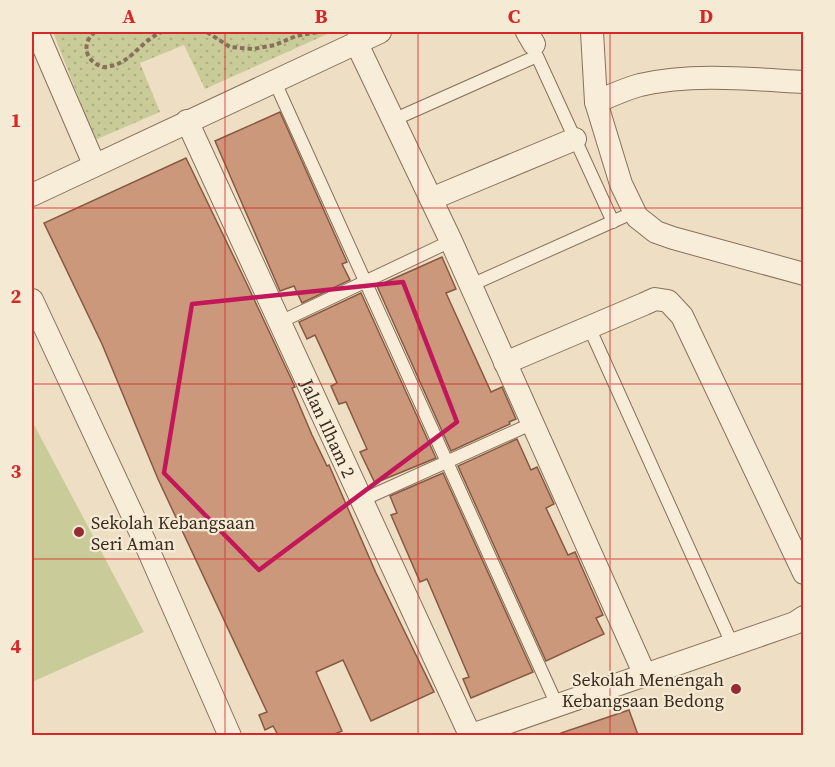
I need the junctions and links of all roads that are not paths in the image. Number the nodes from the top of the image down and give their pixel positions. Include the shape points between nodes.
1 (37, 32) edge
2 (380, 32) edge
3 (592, 32) edge
4 (356, 42) junction
5 (274, 80) junction
6 (804, 82) edge
7 (596, 102) junction
8 (393, 120) junction
9 (188, 121) junction
10 (575, 139) junction
11 (94, 164) junction
12 (32, 195) edge
13 (431, 199) junction
14 (451, 241) junction
15 (804, 274) edge
16 (366, 281) junction
17 (471, 285) junction
18 (32, 300) edge
19 (280, 322) junction
20 (589, 327) junction
21 (505, 363) junction
22 (531, 424) junction
23 (446, 462) junction
24 (362, 500) junction
25 (804, 573) edge
26 (804, 617) edge
27 (733, 646) junction
28 (645, 675) junction
29 (557, 705) junction
30 (230, 735) edge
31 (469, 735) edge

1 - 11 street
2 - 4 street
3 - 7 street
4 - 5 street
4 - 8 street
5 - 9 street
5 - 16 lane
6 - 7 street via 669,80 638,86
7 - 15 street via 621,184 630,207 642,221 673,238
8 - 10 lane via 537,56
8 - 13 street
9 - 11 street
9 - 19 street, Jalan Ilham 2
10 - 13 street
10 - 17 lane via 618,219
11 - 12 street
13 - 14 street
14 - 16 lane
14 - 17 street
16 - 19 lane
16 - 23 lane
17 - 21 street
18 - 30 street via 140,529
19 - 24 street, Jalan Ilham 2
20 - 21 street
20 - 25 street via 655,300 668,301 675,307
20 - 27 lane
21 - 22 street
22 - 23 lane
22 - 28 street
23 - 24 lane
23 - 29 lane
24 - 31 street, Jalan Ilham 2
26 - 27 street
27 - 28 street
28 - 29 street
29 - 31 street

